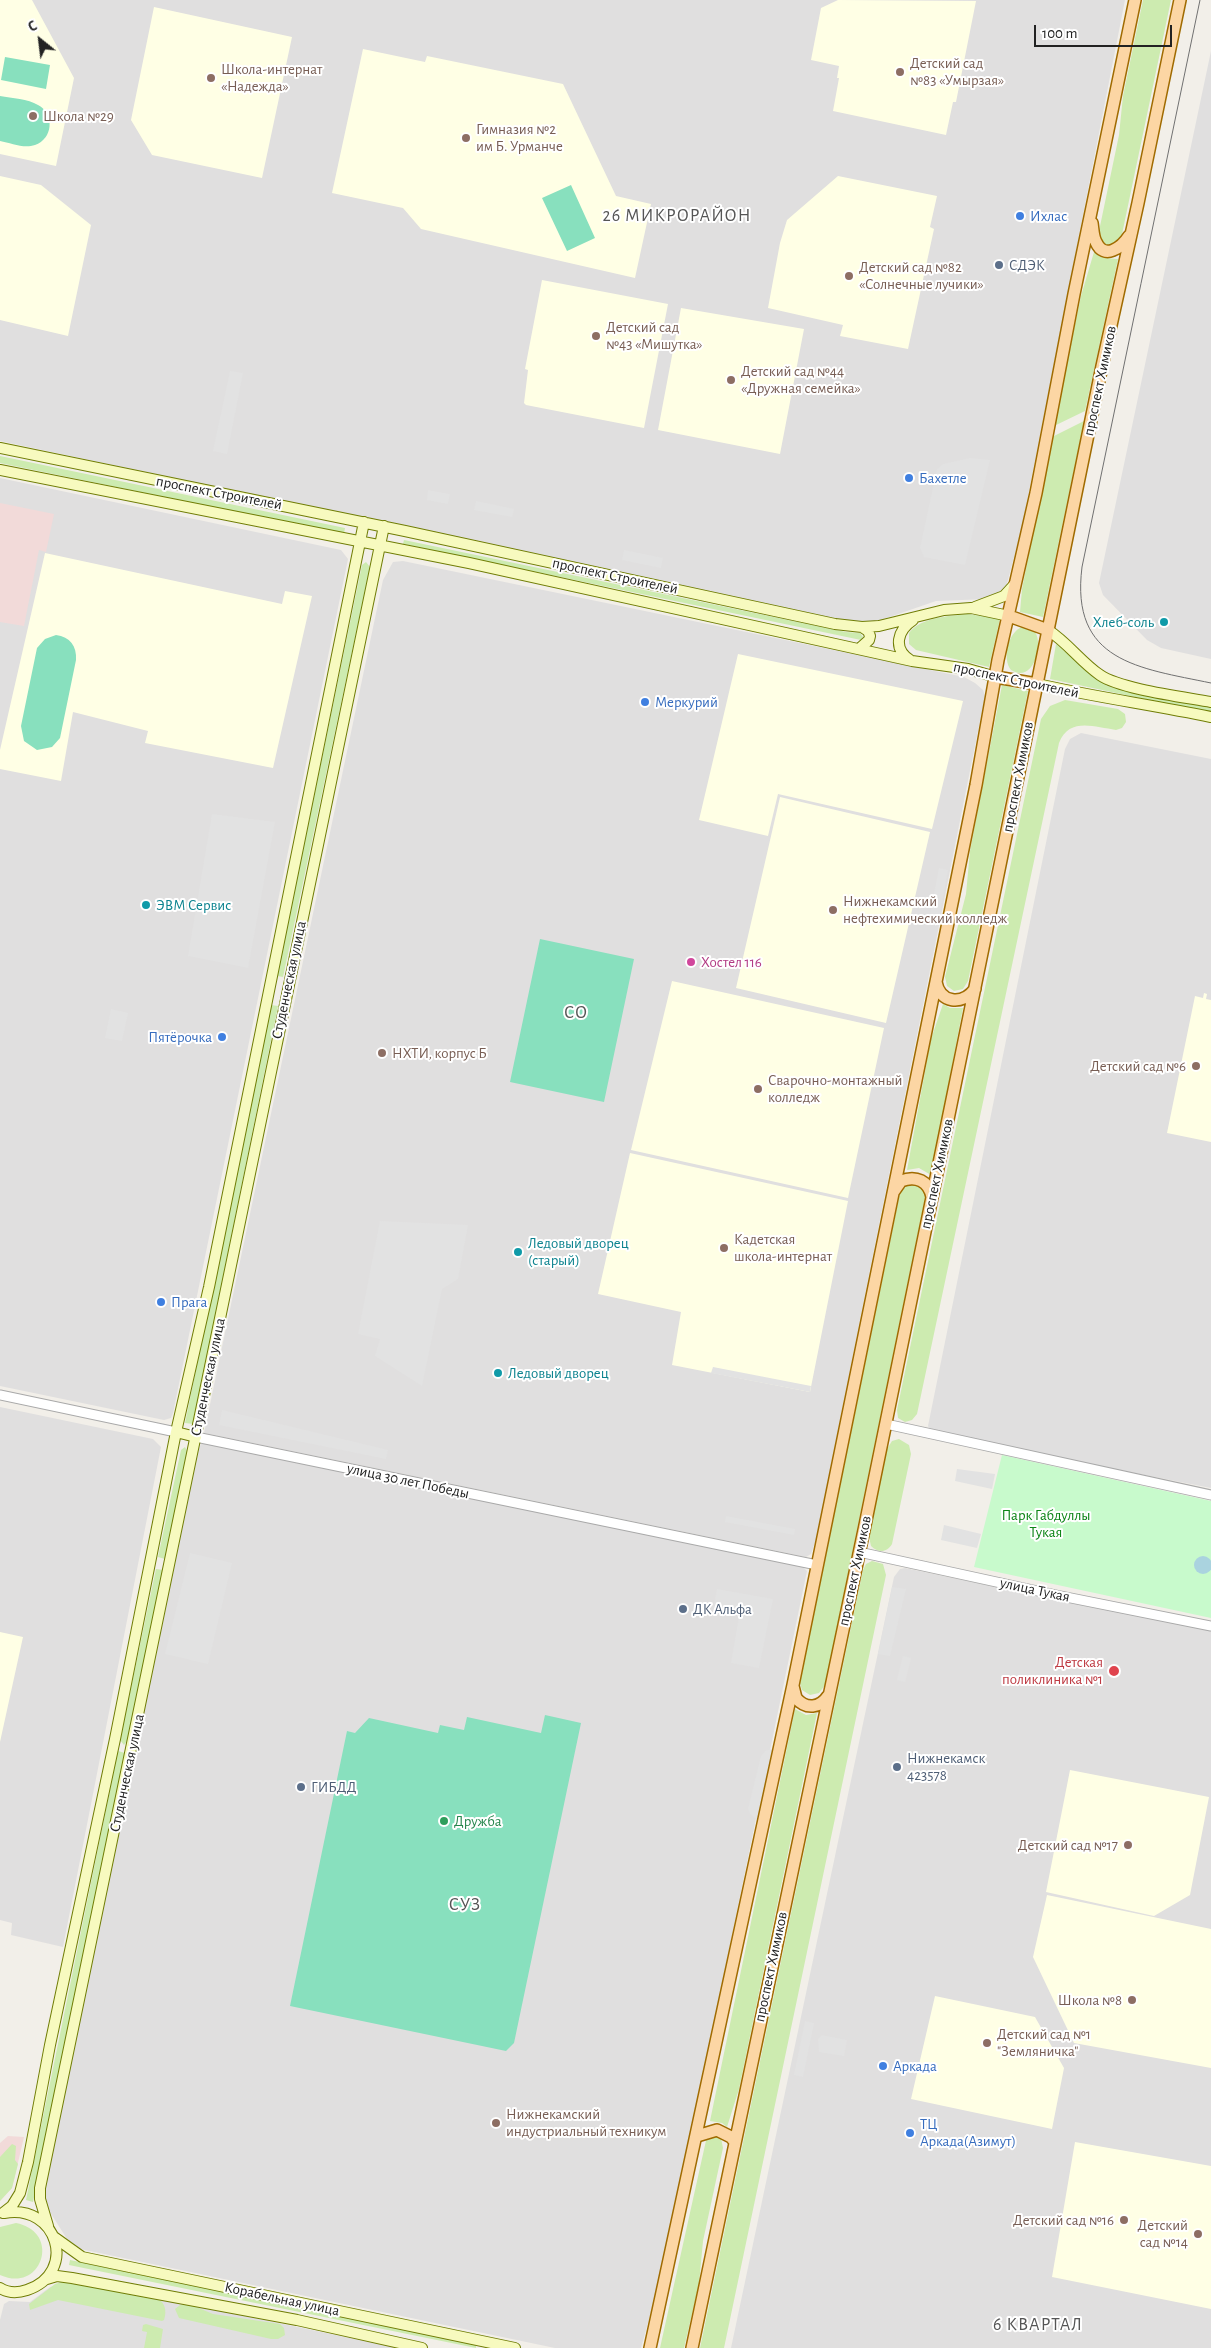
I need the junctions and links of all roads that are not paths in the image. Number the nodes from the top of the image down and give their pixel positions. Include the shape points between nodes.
1 (1135, 0) edge
2 (1180, 0) edge
3 (1091, 219) junction
4 (1132, 232) junction
5 (0, 448) edge
6 (0, 470) edge
7 (364, 522) junction
8 (384, 526) junction
9 (360, 542) junction
10 (380, 546) junction
11 (1016, 584) junction
12 (971, 608) junction
13 (921, 615) junction
14 (1009, 616) junction
15 (862, 627) junction
16 (1048, 630) junction
17 (859, 649) junction
18 (912, 661) junction
19 (996, 677) junction
20 (1037, 684) junction
21 (1211, 702) edge
22 (1211, 717) edge
23 (936, 980) junction
24 (271, 981) junction
25 (288, 983) junction
26 (976, 988) junction
27 (268, 1000) junction
28 (284, 1001) junction
29 (893, 1194) junction
30 (931, 1201) junction
31 (0, 1395) edge
32 (886, 1424) junction
33 (176, 1432) junction
34 (196, 1437) junction
35 (1211, 1495) edge
36 (859, 1552) junction
37 (817, 1565) junction
38 (150, 1570) junction
39 (168, 1572) junction
40 (1211, 1626) edge
41 (793, 1684) junction
42 (829, 1691) junction
43 (115, 1739) junction
44 (133, 1742) junction
45 (696, 2136) junction
46 (735, 2142) junction
47 (2, 2214) edge
48 (48, 2226) junction
49 (54, 2237) junction
50 (46, 2278) junction
51 (0, 2291) edge
52 (484, 2345) edge
53 (422, 2348) edge
54 (515, 2348) edge
55 (650, 2348) edge
56 (692, 2348) edge

1 - 3 main road
2 - 4 main road, проспект Химиков
3 - 4 main road via 1095,242 1104,251 1118,249
3 - 11 main road
4 - 16 main road, проспект Химиков
5 - 7 main road, проспект Строителей
6 - 9 main road, проспект Строителей
7 - 8 main road, проспект Строителей
7 - 9 main road, Студенческая улица
8 - 10 main road, Студенческая улица
8 - 15 main road, проспект Строителей via 793,615
9 - 10 main road, проспект Строителей
9 - 24 main road, Студенческая улица
10 - 17 main road, проспект Строителей
10 - 25 main road, Студенческая улица
11 - 12 main road via 998,600
11 - 14 main road
12 - 13 main road, проспект Строителей
12 - 14 main road, проспект Строителей
13 - 15 main road, проспект Строителей
13 - 18 main road via 907,624 899,636 901,651
14 - 16 main road, проспект Строителей
14 - 19 main road
15 - 17 main road via 870,636
16 - 20 main road, проспект Химиков
16 - 21 main road, проспект Строителей via 1109,680
17 - 18 main road, проспект Строителей
18 - 19 main road, проспект Строителей via 968,669
19 - 20 main road, проспект Строителей
19 - 23 main road
20 - 22 main road, проспект Строителей
20 - 26 main road, проспект Химиков
23 - 26 main road via 939,992 952,1000 964,1000
23 - 29 main road
24 - 25 main road
24 - 27 main road, Студенческая улица
25 - 28 main road, Студенческая улица
26 - 30 main road, проспект Химиков
27 - 28 main road via 274,996
27 - 33 main road, Студенческая улица
28 - 34 main road, Студенческая улица
29 - 30 main road via 902,1181 916,1178 928,1186
29 - 37 main road
30 - 32 main road, проспект Химиков
31 - 33 street, улица 30 лет Победы
32 - 35 street
32 - 36 main road, проспект Химиков
33 - 34 main road, улица 30 лет Победы
33 - 38 main road, Студенческая улица
34 - 37 street, улица 30 лет Победы
34 - 39 main road, Студенческая улица
36 - 40 street, улица Тукая
36 - 42 main road, проспект Химиков
37 - 41 main road
38 - 39 main road via 160,1563 165,1564
38 - 43 main road, Студенческая улица
39 - 44 main road, Студенческая улица
41 - 42 main road via 796,1698 808,1706 821,1703
41 - 45 main road
42 - 46 main road, проспект Химиков
43 - 44 main road via 122,1750
43 - 47 main road, Студенческая улица via 28,2162 20,2192 12,2206
44 - 48 main road, Студенческая улица via 40,2188
45 - 46 main road via 717,2130
45 - 55 main road
46 - 56 main road, проспект Химиков
47 - 48 main road, Корабельная улица via 28,2213
48 - 49 main road, Корабельная улица
49 - 50 main road, Корабельная улица via 56,2259
49 - 52 main road, Корабельная улица via 82,2257
50 - 51 main road via 23,2292
50 - 53 main road, Корабельная улица via 72,2278 297,2320
52 - 54 main road, Корабельная улица

